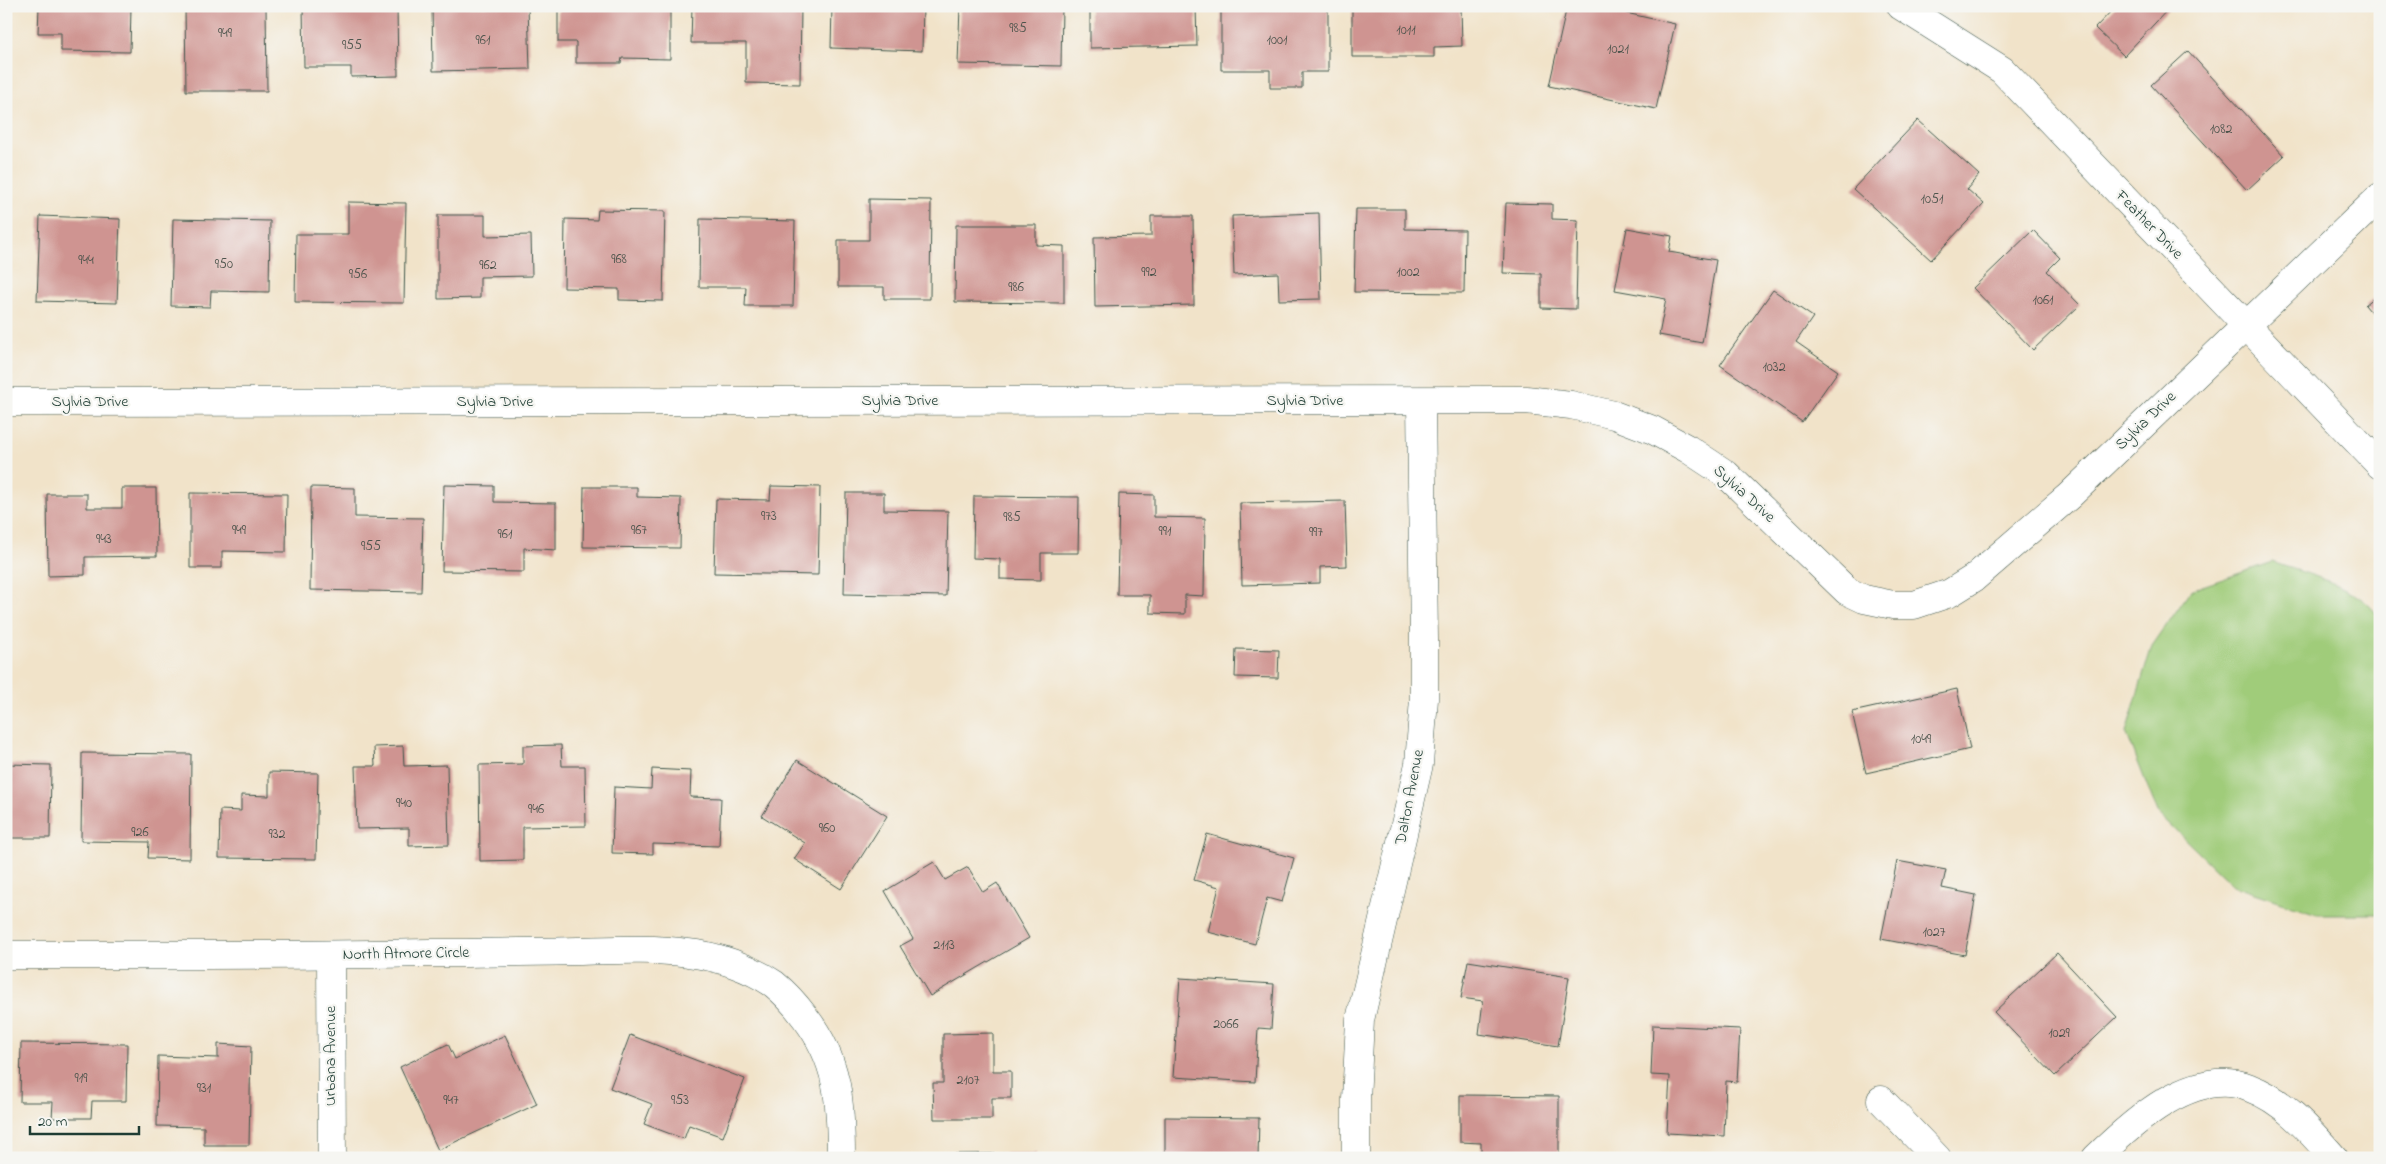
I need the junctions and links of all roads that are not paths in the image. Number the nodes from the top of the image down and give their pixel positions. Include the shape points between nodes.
1 (1901, 6) edge
2 (2380, 198) edge
3 (2245, 326) junction
4 (1421, 401) junction
5 (6, 402) edge
6 (2380, 466) edge
7 (6, 954) edge
8 (331, 955) junction
9 (1881, 1100) dead end
10 (332, 1158) edge
11 (841, 1158) edge
12 (1356, 1158) edge
13 (1937, 1158) edge
14 (2096, 1158) edge
15 (2334, 1158) edge

1 - 3 street, Feather Drive via 2002,70
2 - 3 street, Sylvia Drive
3 - 4 street, Sylvia Drive via 2069,496 1981,572 1950,594 1914,605 1893,606 1847,591 1726,474 1653,430 1614,415 1571,405 1526,400
3 - 6 street, Feather Drive
4 - 5 street, Sylvia Drive
4 - 12 street, Dalton Avenue via 1424,698 1419,764 1360,1020
7 - 8 street, North Atmore Circle
8 - 10 street, Urbana Avenue
8 - 11 street, North Atmore Circle via 628,950 688,952 746,968 774,984 793,1002 827,1052 837,1082 841,1110
9 - 13 street
14 - 15 street via 2130,1124 2165,1101 2197,1087 2226,1083 2249,1087 2278,1103 2305,1126

